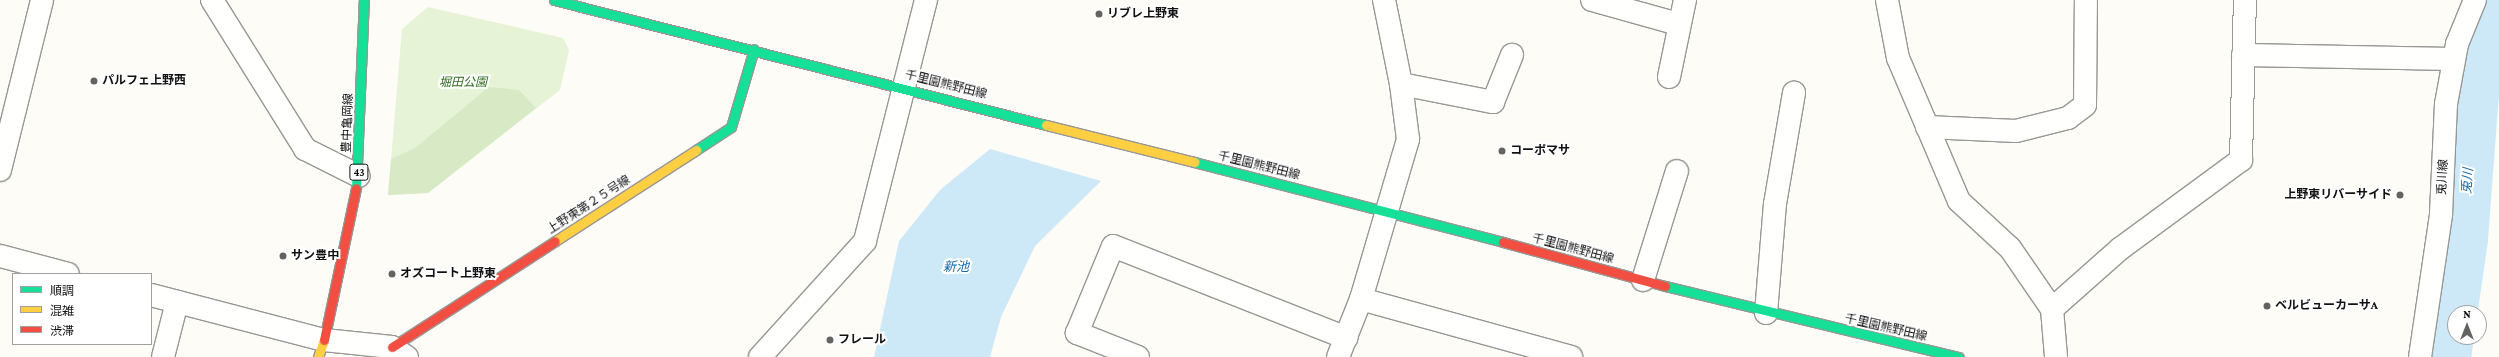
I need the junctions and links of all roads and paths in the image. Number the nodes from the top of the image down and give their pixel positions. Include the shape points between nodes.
1 (42, 0) edge
2 (212, 0) edge
3 (364, 0) edge
4 (554, 0) edge
5 (926, 0) edge
6 (1384, 0) edge
7 (1592, 0) edge
8 (1685, 0) edge
9 (1888, 0) edge
10 (2086, 0) edge
11 (2245, 0) edge
12 (2474, 0) edge
13 (576, 3) edge
14 (1678, 24) junction
15 (754, 49) junction
16 (1512, 55) dead end
17 (2243, 55) junction
18 (2454, 59) junction
19 (1669, 77) dead end
20 (1401, 84) junction
21 (905, 87) junction
22 (1794, 93) dead end
23 (1927, 127) junction
24 (0, 170) edge
25 (1677, 170) dead end
26 (359, 176) junction
27 (1390, 212) junction
28 (0, 256) edge
29 (64, 273) edge
30 (1644, 280) junction
31 (152, 295) edge
32 (1361, 299) junction
33 (176, 302) junction
34 (2052, 309) junction
35 (1766, 313) junction
36 (321, 348) edge
37 (1342, 348) edge
38 (400, 352) edge
39 (163, 357) edge
40 (760, 357) edge
41 (1138, 357) edge
42 (1571, 357) edge
43 (1959, 357) edge
44 (2056, 357) edge
45 (2420, 357) edge

1 - 24 street
2 - 26 street via 305,149
3 - 26 street, 豊中亀岡線 / 43
4 - 13 street, 千里園熊野田線
5 - 21 street
6 - 20 street
7 - 14 street
8 - 14 street
9 - 23 street via 1898,58
10 - 23 street via 2085,105 2068,118 2016,131
11 - 17 street
12 - 18 street, 兎川線
13 - 15 street, 千里園熊野田線
14 - 19 street
15 - 21 street, 千里園熊野田線
15 - 38 street, 上野東第２５号線 via 732,127
16 - 20 street via 1492,102
17 - 18 street
17 - 34 street via 2241,160 2121,248
18 - 45 street, 兎川線 via 2446,104 2440,221
20 - 27 street via 1408,139
21 - 27 street, 千里園熊野田線
21 - 40 street via 865,241
22 - 35 street via 1775,204
23 - 34 street via 1959,201 2010,248
25 - 30 street
26 - 36 street, 豊中亀岡線 / 43
27 - 30 street, 千里園熊野田線
27 - 32 street
28 - 29 street
30 - 35 street, 千里園熊野田線
31 - 33 street
32 - 37 street
32 - 42 street
33 - 36 street
33 - 39 street
34 - 44 street
35 - 43 street, 千里園熊野田線
36 - 38 street
37 - 41 street via 1113,246 1077,333

